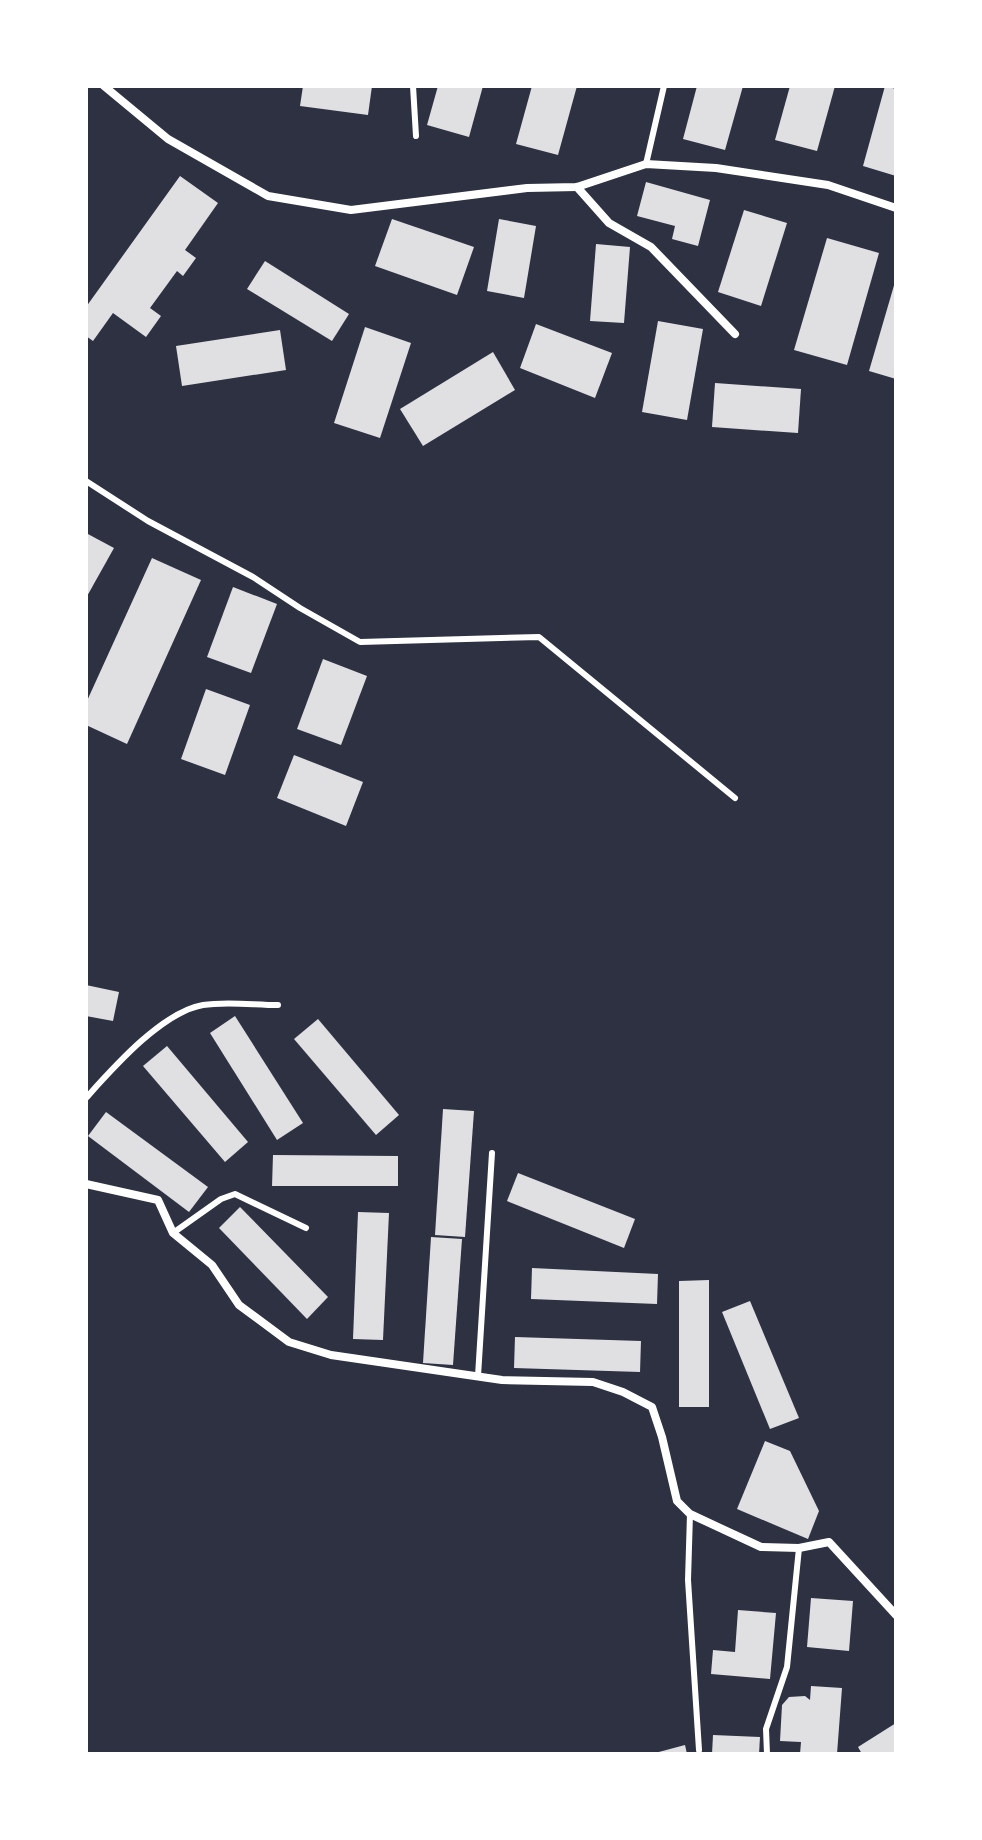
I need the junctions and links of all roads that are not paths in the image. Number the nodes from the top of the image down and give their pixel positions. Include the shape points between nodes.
1 (104, 86) edge
2 (413, 86) edge
3 (664, 86) edge
4 (416, 136) dead end
5 (646, 164) junction
6 (577, 187) junction
7 (896, 208) edge
8 (735, 334) dead end
9 (86, 481) edge
10 (735, 798) dead end
11 (278, 1005) dead end
12 (86, 1098) edge
13 (492, 1153) dead end
14 (86, 1184) edge
15 (306, 1228) dead end
16 (173, 1233) junction
17 (478, 1376) junction
18 (690, 1514) junction
19 (799, 1548) junction
20 (896, 1615) edge
21 (699, 1750) dead end
22 (767, 1754) edge

1 - 6 street via 168,139 268,196 351,210 527,188
2 - 4 lane
3 - 5 lane
5 - 6 street
5 - 7 street via 716,168 828,185
6 - 8 street via 609,223 651,247
9 - 10 lane via 360,642 539,637
11 - 12 lane via 203,1005 178,1014 125,1055
13 - 17 lane
14 - 16 street via 158,1200
15 - 16 lane via 235,1194
16 - 17 street via 212,1265 239,1305 289,1342 331,1355
17 - 18 street via 593,1382 652,1407 677,1501
18 - 19 street via 761,1547
18 - 21 lane via 688,1580
19 - 20 street via 829,1542
19 - 22 lane via 787,1667 766,1729

